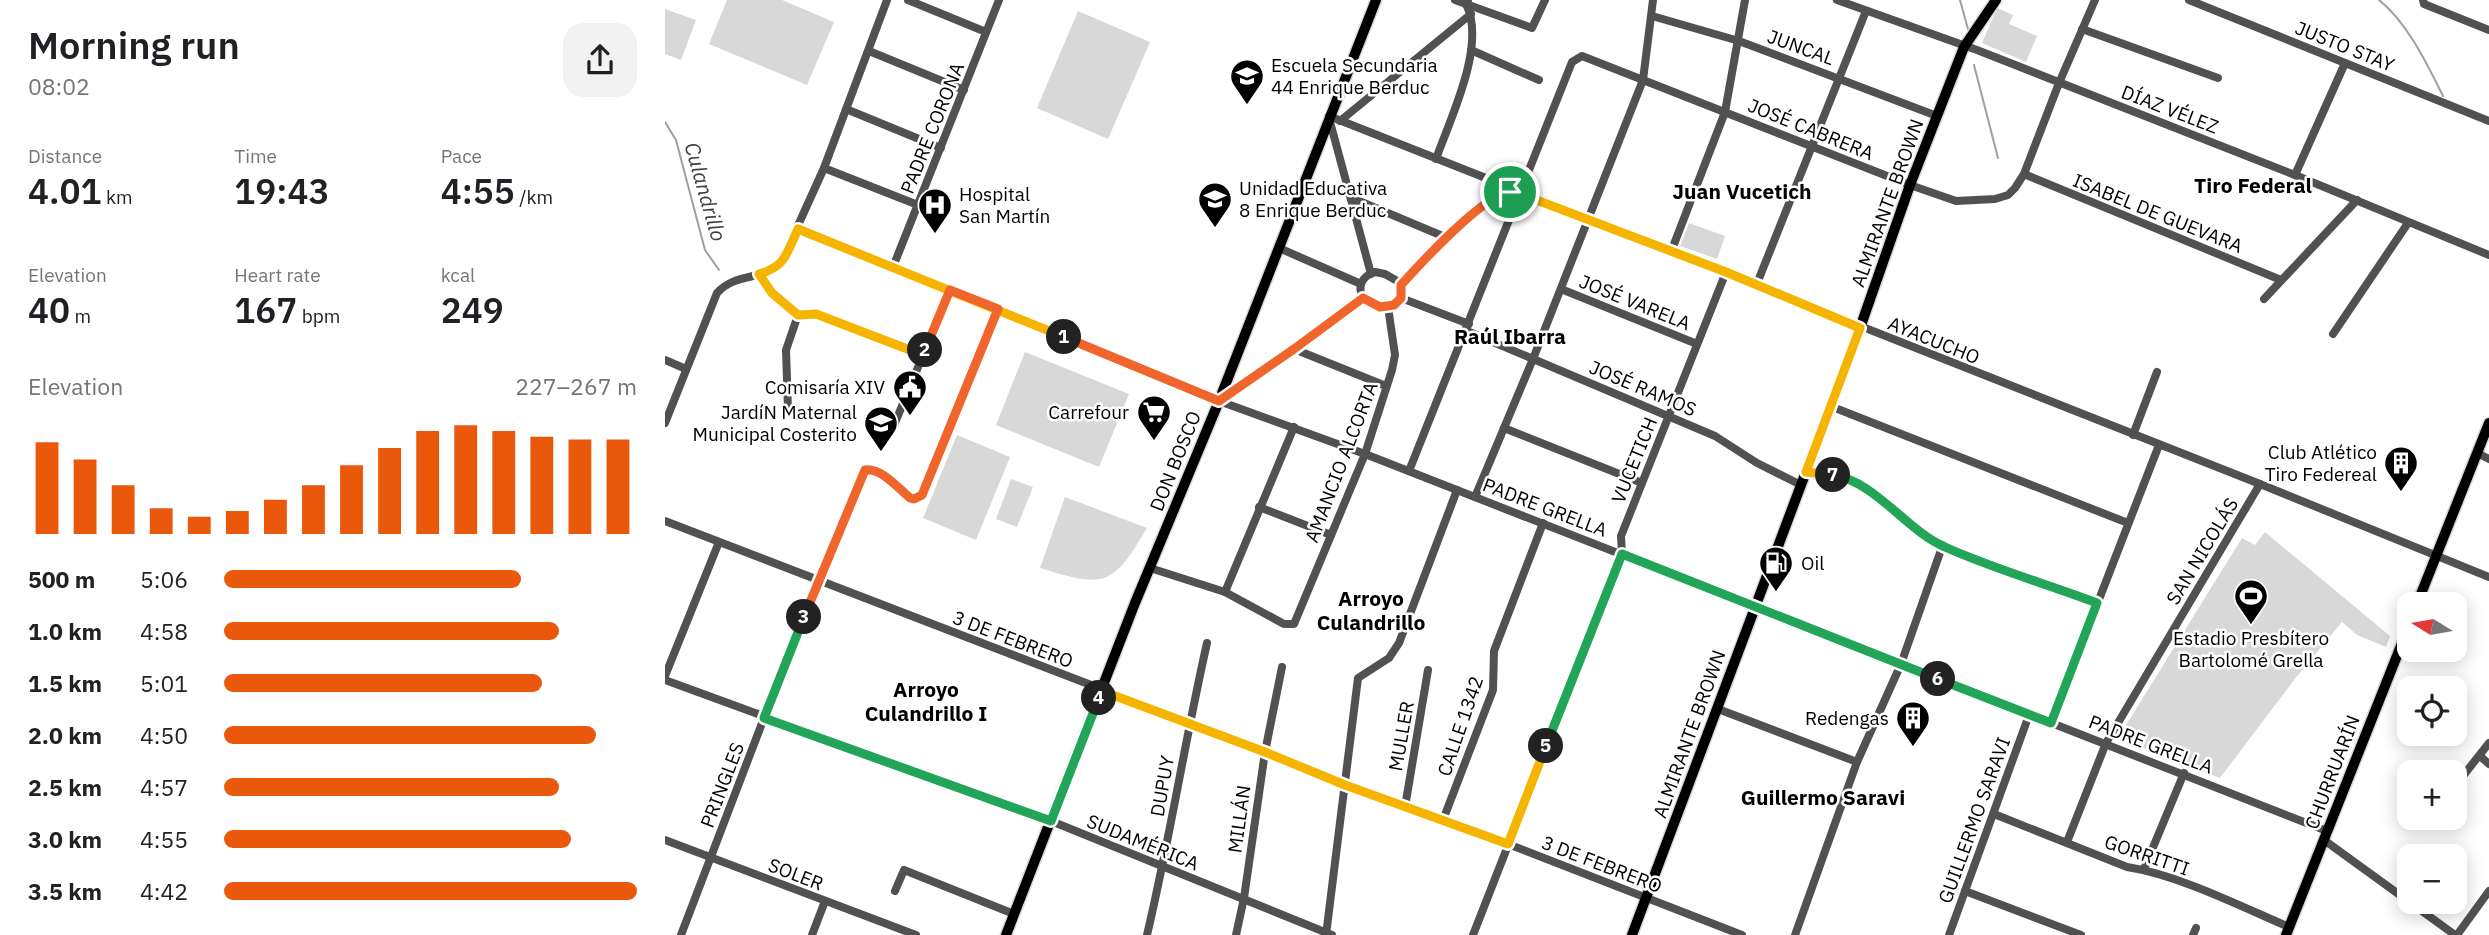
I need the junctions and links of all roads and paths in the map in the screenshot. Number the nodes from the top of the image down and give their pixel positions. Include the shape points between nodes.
1 (887, 0) edge
2 (908, 0) edge
3 (999, 0) edge
4 (1375, 0) edge
5 (1455, 0) edge
6 (1545, 0) edge
7 (1653, 0) edge
8 (1745, 0) edge
9 (1837, 0) edge
10 (1996, 0) edge
11 (2095, 0) edge
12 (2189, 0) edge
13 (1467, 2) edge
14 (2423, 2) edge
15 (1866, 11) junction
16 (1471, 14) junction
17 (1652, 16) junction
18 (2082, 29) junction
19 (2489, 30) edge
20 (986, 32) junction
21 (1738, 40) junction
22 (1964, 47) junction
23 (1471, 50) junction
24 (869, 51) junction
25 (2345, 63) junction
26 (1841, 78) junction
27 (2218, 78) dead end
28 (1539, 80) dead end
29 (1643, 80) junction
30 (2059, 83) junction
31 (964, 89) junction
32 (846, 109) junction
33 (1725, 112) junction
34 (1329, 116) junction
35 (1937, 116) junction
36 (1340, 121) junction
37 (2489, 121) edge
38 (941, 148) junction
39 (1813, 148) junction
40 (1436, 159) junction
41 (824, 168) junction
42 (2024, 174) junction
43 (2295, 175) junction
44 (1910, 185) junction
45 (1518, 193) junction
46 (1352, 198) junction
47 (2357, 200) junction
48 (918, 205) junction
49 (1589, 219) junction
50 (2408, 223) junction
51 (798, 229) junction
52 (1445, 237) junction
53 (1279, 248) junction
54 (1671, 252) junction
55 (2489, 255) edge
56 (893, 267) junction
57 (1726, 272) junction
58 (759, 274) junction
59 (1371, 274) junction
60 (2281, 281) junction
61 (1361, 284) junction
62 (1401, 285) junction
63 (1756, 286) junction
64 (1561, 289) junction
65 (950, 290) junction
66 (1363, 298) junction
67 (1401, 298) junction
68 (2264, 299) dead end
69 (1388, 307) junction
70 (998, 309) junction
71 (798, 315) junction
72 (1468, 328) junction
73 (1860, 328) junction
74 (2333, 334) dead end
75 (1697, 344) junction
76 (1294, 349) junction
77 (923, 355) junction
78 (1533, 359) junction
79 (665, 360) edge
80 (686, 369) junction
81 (2157, 372) dead end
82 (1386, 386) junction
83 (1219, 401) junction
84 (1830, 406) junction
85 (787, 409) dead end
86 (1669, 416) junction
87 (665, 423) edge
88 (2489, 423) edge
89 (1294, 427) junction
90 (1504, 428) junction
91 (892, 430) dead end
92 (2133, 435) junction
93 (2159, 445) junction
94 (2476, 453) junction
95 (1365, 454) junction
96 (2489, 459) edge
97 (1409, 471) junction
98 (1806, 472) junction
99 (1642, 483) junction
100 (2260, 484) junction
101 (1801, 485) junction
102 (1457, 490) junction
103 (1475, 497) junction
104 (1259, 507) junction
105 (665, 521) edge
106 (1543, 523) junction
107 (2128, 523) junction
108 (1331, 535) junction
109 (719, 542) junction
110 (1942, 547) junction
111 (1622, 554) junction
112 (2436, 556) junction
113 (1150, 568) junction
114 (2489, 577) edge
115 (819, 581) junction
116 (1225, 592) junction
117 (2422, 592) edge
118 (2097, 603) junction
119 (1754, 606) junction
120 (1207, 643) dead end
121 (2397, 656) edge
122 (1901, 664) junction
123 (1282, 667) dead end
124 (1428, 670) dead end
125 (665, 678) edge
126 (1102, 691) junction
127 (1718, 709) junction
128 (2029, 715) junction
129 (764, 718) junction
130 (1189, 723) junction
131 (2051, 723) junction
132 (2106, 743) junction
133 (2489, 743) edge
134 (1265, 752) junction
135 (2480, 756) junction
136 (1857, 762) junction
137 (2489, 764) edge
138 (2467, 772) edge
139 (2184, 773) junction
140 (1345, 785) junction
141 (1405, 807) junction
142 (1994, 814) junction
143 (1443, 820) junction
144 (1051, 821) junction
145 (2326, 835) junction
146 (665, 841) edge
147 (2067, 842) junction
148 (1508, 844) junction
149 (711, 859) junction
150 (1163, 868) junction
151 (2144, 869) junction
152 (895, 891) dead end
153 (1965, 891) junction
154 (2489, 891) edge
155 (1244, 898) junction
156 (1646, 898) junction
157 (825, 901) junction
158 (1014, 914) junction
159 (2288, 931) edge
160 (1328, 934) edge
161 (681, 935) edge
162 (812, 935) edge
163 (916, 935) edge
164 (1006, 935) edge
165 (1147, 935) edge
166 (1236, 935) edge
167 (1473, 935) edge
168 (1632, 935) edge
169 (1742, 935) edge
170 (1795, 935) edge
171 (1949, 935) edge
172 (2081, 935) edge
173 (2456, 935) edge

1 - 24 street
2 - 20 street
3 - 20 street, PADRE CORONA
4 - 34 main road, DON BOSCO
5 - 13 street
6 - 13 street via 1532,28
7 - 17 street
8 - 21 street
9 - 15 street, DÍAZ VÉLEZ
10 - 22 main road, ALMIRANTE BROWN
11 - 18 street
12 - 25 street, JUSTO STAY
13 - 16 street
14 - 19 street
15 - 22 street, DÍAZ VÉLEZ
15 - 26 street
16 - 23 street
16 - 36 street
17 - 21 street, JUNCAL
17 - 29 street
18 - 27 street
18 - 30 street
20 - 31 street, PADRE CORONA
21 - 26 street, JUNCAL
21 - 33 street
22 - 30 street, DÍAZ VÉLEZ
22 - 35 main road, ALMIRANTE BROWN
23 - 28 street
23 - 40 street
24 - 31 street
24 - 32 street
25 - 37 street, JUSTO STAY
25 - 43 street
26 - 35 street, JUNCAL
26 - 39 street
29 - 33 street, JOSÉ CABRERA
29 - 45 street, JOSÉ CABRERA via 1582,56 1572,62
29 - 49 street
30 - 42 street
30 - 43 street, DÍAZ VÉLEZ
31 - 38 street, PADRE CORONA
32 - 38 street
32 - 41 street
33 - 39 street, JOSÉ CABRERA
33 - 54 street
34 - 36 street, AYACUCHO
34 - 46 street
34 - 53 main road, DON BOSCO
35 - 44 main road, ALMIRANTE BROWN
36 - 40 street, AYACUCHO
38 - 48 street, PADRE CORONA
39 - 44 street, JOSÉ CABRERA
39 - 63 street
40 - 45 street, AYACUCHO
41 - 48 street
41 - 51 street
42 - 44 street, JOSÉ CABRERA via 2008,195 1996,199 1956,201
42 - 60 street, ISABEL DE GUEVARA
43 - 47 street, DÍAZ VÉLEZ
44 - 73 main road, ALMIRANTE BROWN
45 - 49 street, AYACUCHO
45 - 52 street via 1505,193
45 - 72 street
46 - 52 street
46 - 59 street
47 - 50 street, DÍAZ VÉLEZ
47 - 60 street
48 - 56 street, PADRE CORONA
49 - 54 street, AYACUCHO
49 - 64 street
50 - 55 street, DÍAZ VÉLEZ
50 - 74 street
51 - 56 street, PADRE GRELLA
51 - 58 street via 781,263
52 - 62 street
53 - 61 street
53 - 83 main road, DON BOSCO
54 - 57 street, AYACUCHO
56 - 65 street, PADRE GRELLA
57 - 63 street, AYACUCHO
57 - 75 street, VUCETICH
58 - 71 street via 772,293
58 - 80 street via 725,284 717,293
59 - 61 street
59 - 62 street via 1385,274
60 - 68 street
61 - 66 street
62 - 67 street
63 - 73 street, AYACUCHO
64 - 75 street, JOSÉ VARELA
64 - 78 street
65 - 70 street, PADRE GRELLA
65 - 77 street
66 - 69 street
66 - 76 street
67 - 69 street
67 - 72 street, JOSÉ RAMOS
69 - 82 street, AMANCIO ALCORTA via 1395,355
70 - 83 street, PADRE GRELLA
70 - 115 street, PRINGLES via 922,495 910,498 879,473 865,470
71 - 77 street via 816,314
71 - 85 street via 786,350
72 - 78 street, JOSÉ RAMOS
72 - 97 street
73 - 84 main road, ALMIRANTE BROWN
73 - 92 street, AYACUCHO
75 - 86 street, VUCETICH
76 - 82 street
76 - 83 street
77 - 91 street
78 - 86 street, JOSÉ RAMOS
78 - 90 street
79 - 80 street
80 - 87 street
81 - 92 street
82 - 95 street, AMANCIO ALCORTA
83 - 89 street, PADRE GRELLA
83 - 113 main road, DON BOSCO
84 - 98 main road, ALMIRANTE BROWN
84 - 107 street
86 - 99 street, VUCETICH
86 - 101 street, JOSÉ RAMOS via 1715,436
88 - 94 main road
89 - 95 street, PADRE GRELLA
89 - 104 street
90 - 99 street
90 - 103 street
92 - 93 street, AYACUCHO
93 - 100 street, AYACUCHO
93 - 107 street
94 - 96 street
94 - 112 main road
95 - 97 street, PADRE GRELLA
95 - 108 street, AMANCIO ALCORTA
97 - 102 street, PADRE GRELLA
98 - 101 main road, ALMIRANTE BROWN
98 - 110 street via 1843,477 1859,485
99 - 111 street, VUCETICH via 1621,536
100 - 112 street, AYACUCHO
100 - 132 street, SAN NICOLÁS
101 - 119 main road, ALMIRANTE BROWN
102 - 103 street, PADRE GRELLA
102 - 140 street via 1399,643 1389,658 1358,677
103 - 106 street, PADRE GRELLA
104 - 108 street
104 - 116 street
105 - 109 street, 3 DE FEBRERO
106 - 111 street, PADRE GRELLA
106 - 143 street, CALLE 1342 via 1495,651 1493,690
107 - 118 street
108 - 116 street, AMANCIO ALCORTA via 1294,624 1284,624
109 - 115 street, 3 DE FEBRERO
109 - 125 street
110 - 118 street
110 - 122 street
111 - 119 street, PADRE GRELLA
111 - 148 street, VUCETICH
112 - 114 street, AYACUCHO
112 - 117 main road
113 - 116 street
113 - 126 main road, DON BOSCO
115 - 126 street, 3 DE FEBRERO
115 - 129 street, PRINGLES
118 - 131 street
119 - 122 street, PADRE GRELLA
119 - 127 main road, ALMIRANTE BROWN
120 - 130 street, DUPUY
121 - 145 main road, CHURRUARÍN
122 - 128 street, PADRE GRELLA
122 - 136 street
123 - 134 street, MILLÁN
124 - 141 street, MULLER
125 - 129 street, SUDAMÉRICA
126 - 130 street, 3 DE FEBRERO
126 - 144 main road, DON BOSCO
127 - 136 street
127 - 156 main road, ALMIRANTE BROWN
128 - 131 street, PADRE GRELLA
128 - 142 street, GUILLERMO SARAVI
129 - 144 street, SUDAMÉRICA
129 - 149 street, PRINGLES
130 - 134 street, 3 DE FEBRERO
130 - 150 street, DUPUY
131 - 132 street, PADRE GRELLA
132 - 139 street, PADRE GRELLA
132 - 147 street, SAN NICOLÁS
133 - 135 street
134 - 140 street, 3 DE FEBRERO
134 - 155 street, MILLÁN
135 - 137 street
135 - 138 street
136 - 170 street
139 - 145 street, PADRE GRELLA
139 - 151 street
140 - 141 street, 3 DE FEBRERO
140 - 160 street
141 - 143 street, 3 DE FEBRERO
142 - 147 street, GORRITTI
142 - 153 street, GUILLERMO SARAVI
143 - 148 street, 3 DE FEBRERO
144 - 150 street, SUDAMÉRICA
144 - 158 main road, DON BOSCO
145 - 159 main road, CHURRUARÍN
145 - 173 street, PADRE GRELLA
146 - 149 street, SOLER
147 - 151 street, GORRITTI via 2127,867
148 - 156 street, 3 DE FEBRERO
148 - 167 street, VUCETICH
149 - 157 street, SOLER
149 - 161 street, PRINGLES
150 - 155 street, SUDAMÉRICA
150 - 165 street, DUPUY
151 - 159 street, GORRITTI
152 - 158 street via 904,870
153 - 171 street, GUILLERMO SARAVI
153 - 172 street
154 - 173 street
155 - 160 street, SUDAMÉRICA
155 - 166 street, MILLÁN
156 - 168 main road, ALMIRANTE BROWN
156 - 169 street, 3 DE FEBRERO
157 - 162 street
157 - 163 street, SOLER
158 - 164 main road, DON BOSCO

